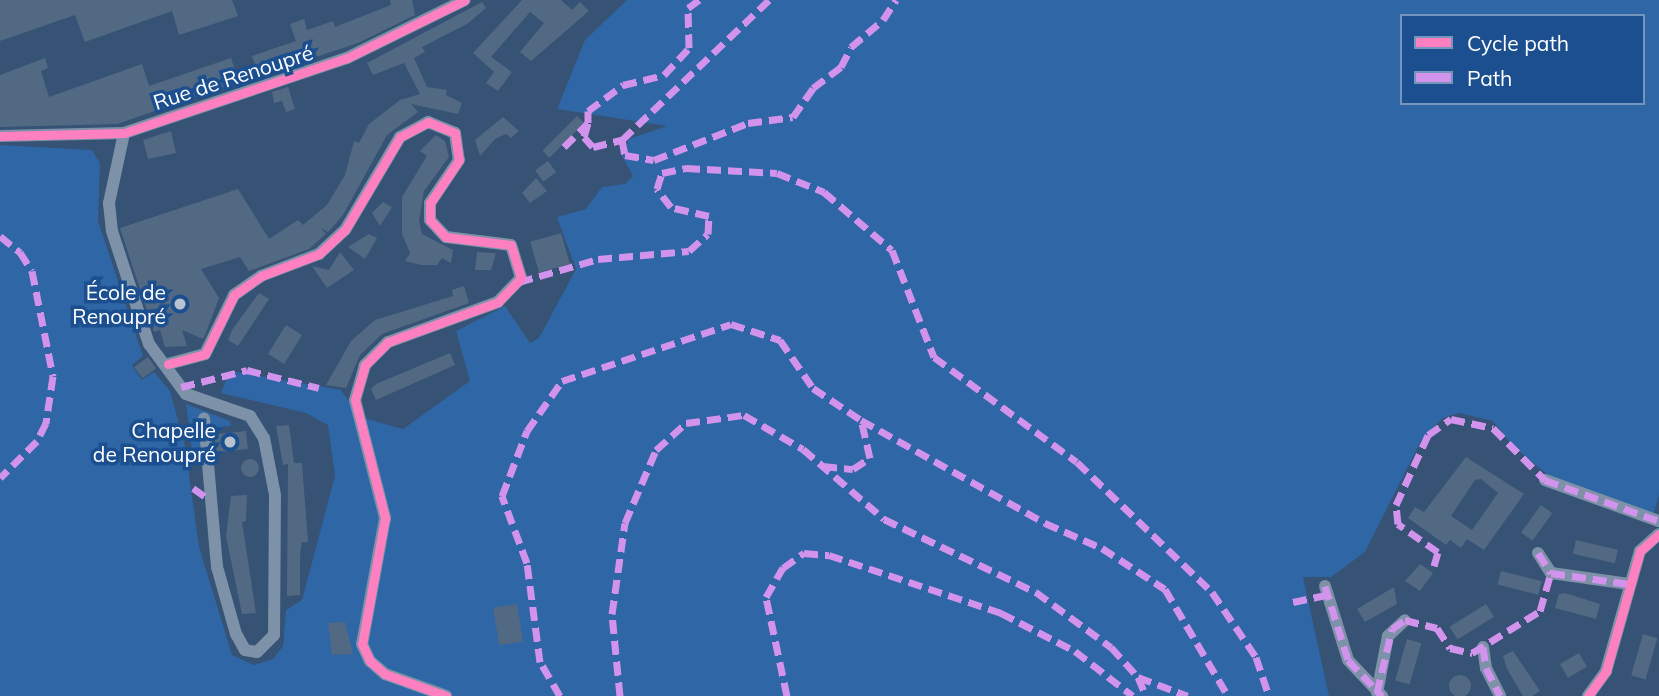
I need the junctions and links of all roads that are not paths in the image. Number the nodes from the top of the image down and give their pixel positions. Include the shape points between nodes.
1 (465, 0) edge
2 (124, 133) junction
3 (0, 136) edge
4 (168, 364) junction
5 (204, 419) dead end
6 (1545, 480) dead end
7 (1659, 521) edge
8 (1659, 534) edge
9 (1538, 553) dead end
10 (1629, 584) junction
11 (1325, 586) dead end
12 (1405, 621) dead end
13 (1483, 647) dead end
14 (1379, 695) edge
15 (446, 696) edge
16 (1500, 696) edge
17 (1588, 696) edge

1 - 2 street, Rue de Renoupré via 347,58
2 - 3 street, Rue de Renoupré
2 - 4 street via 109,203 112,231 149,344
4 - 5 street via 186,394 250,416 264,438 275,495 274,635 257,652 245,650 236,634 217,567
4 - 15 street via 205,354 234,295 261,276 319,254 345,230 400,137 419,124 443,125 461,147 430,203 430,220 446,237 511,245 521,278 498,302 388,342 365,365 355,400 385,518 362,644 370,661 385,674
6 - 7 street
8 - 10 street via 1640,551
9 - 10 street via 1551,573
10 - 17 street via 1606,671
11 - 14 street via 1348,660
12 - 14 street via 1388,636
13 - 16 street via 1486,668

